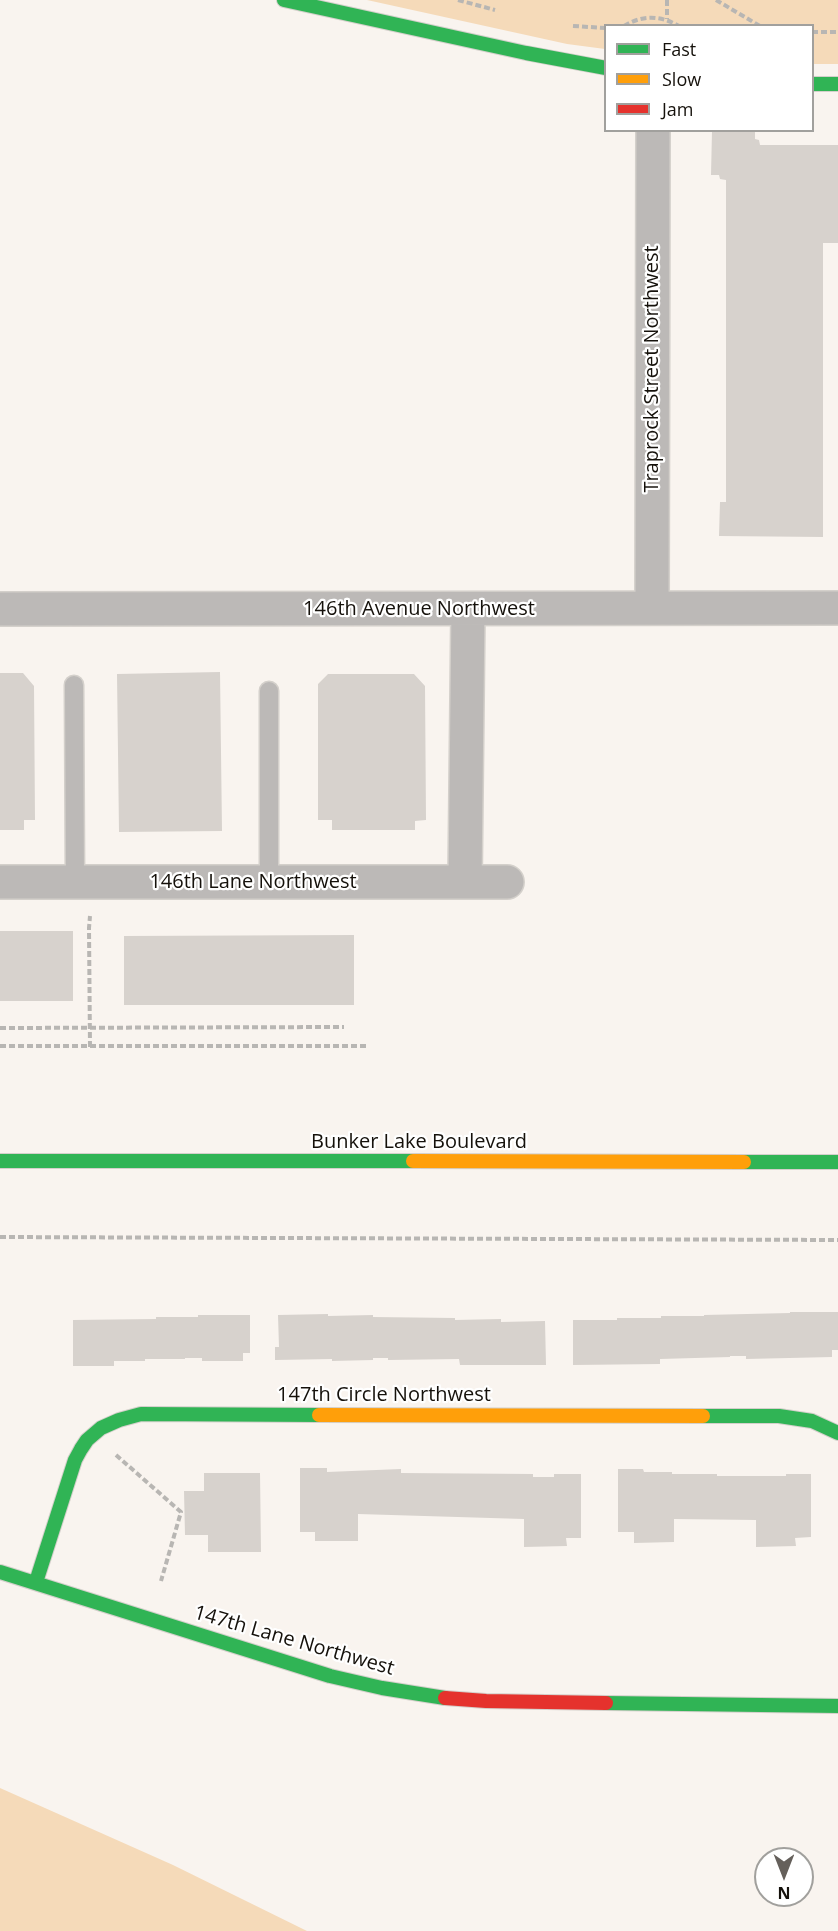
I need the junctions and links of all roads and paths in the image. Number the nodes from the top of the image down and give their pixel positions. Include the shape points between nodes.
1 (284, 0) edge
2 (458, 0) edge
3 (667, 0) edge
4 (716, 0) edge
5 (500, 11) dead end
6 (667, 19) junction
7 (627, 24) edge
8 (676, 24) edge
9 (757, 24) edge
10 (570, 26) dead end
11 (604, 28) edge
12 (814, 32) edge
13 (838, 32) edge
14 (604, 68) edge
15 (814, 84) edge
16 (838, 84) edge
17 (653, 132) edge
18 (652, 608) junction
19 (838, 608) edge
20 (0, 609) edge
21 (468, 609) junction
22 (74, 685) dead end
23 (268, 691) dead end
24 (0, 882) edge
25 (85, 882) junction
26 (269, 882) junction
27 (465, 882) junction
28 (507, 882) dead end
29 (90, 1027) junction
30 (344, 1027) dead end
31 (0, 1028) edge
32 (0, 1046) edge
33 (366, 1046) dead end
34 (90, 1047) junction
35 (0, 1161) edge
36 (838, 1162) edge
37 (0, 1237) edge
38 (838, 1240) edge
39 (94, 1431) junction
40 (838, 1433) edge
41 (0, 1572) edge
42 (161, 1581) dead end
43 (36, 1582) junction
44 (838, 1706) edge

1 - 14 street
2 - 5 path
3 - 6 path
4 - 9 path
6 - 7 path via 651,17
6 - 8 path
10 - 11 path
12 - 13 path
15 - 16 street
17 - 18 street, Traprock Street Northwest
18 - 19 street, 146th Avenue Northwest
18 - 21 street, 146th Avenue Northwest
20 - 21 street, 146th Avenue Northwest
21 - 27 street
22 - 25 lane
23 - 26 lane
24 - 25 street, 146th Lane Northwest
25 - 26 street, 146th Lane Northwest
25 - 29 path
26 - 27 street, 146th Lane Northwest
27 - 28 street, 146th Lane Northwest
29 - 30 path
29 - 31 path
29 - 34 path
32 - 34 path
33 - 34 path
35 - 36 street, Bunker Lake Boulevard
37 - 38 path
39 - 40 street, 147th Circle Northwest via 112,1420 153,1414 779,1416 812,1421
39 - 42 path via 112,1453 181,1512
39 - 43 street via 75,1460
41 - 43 street, 147th Lane Northwest
43 - 44 street, 147th Lane Northwest via 330,1676 431,1697 536,1703

